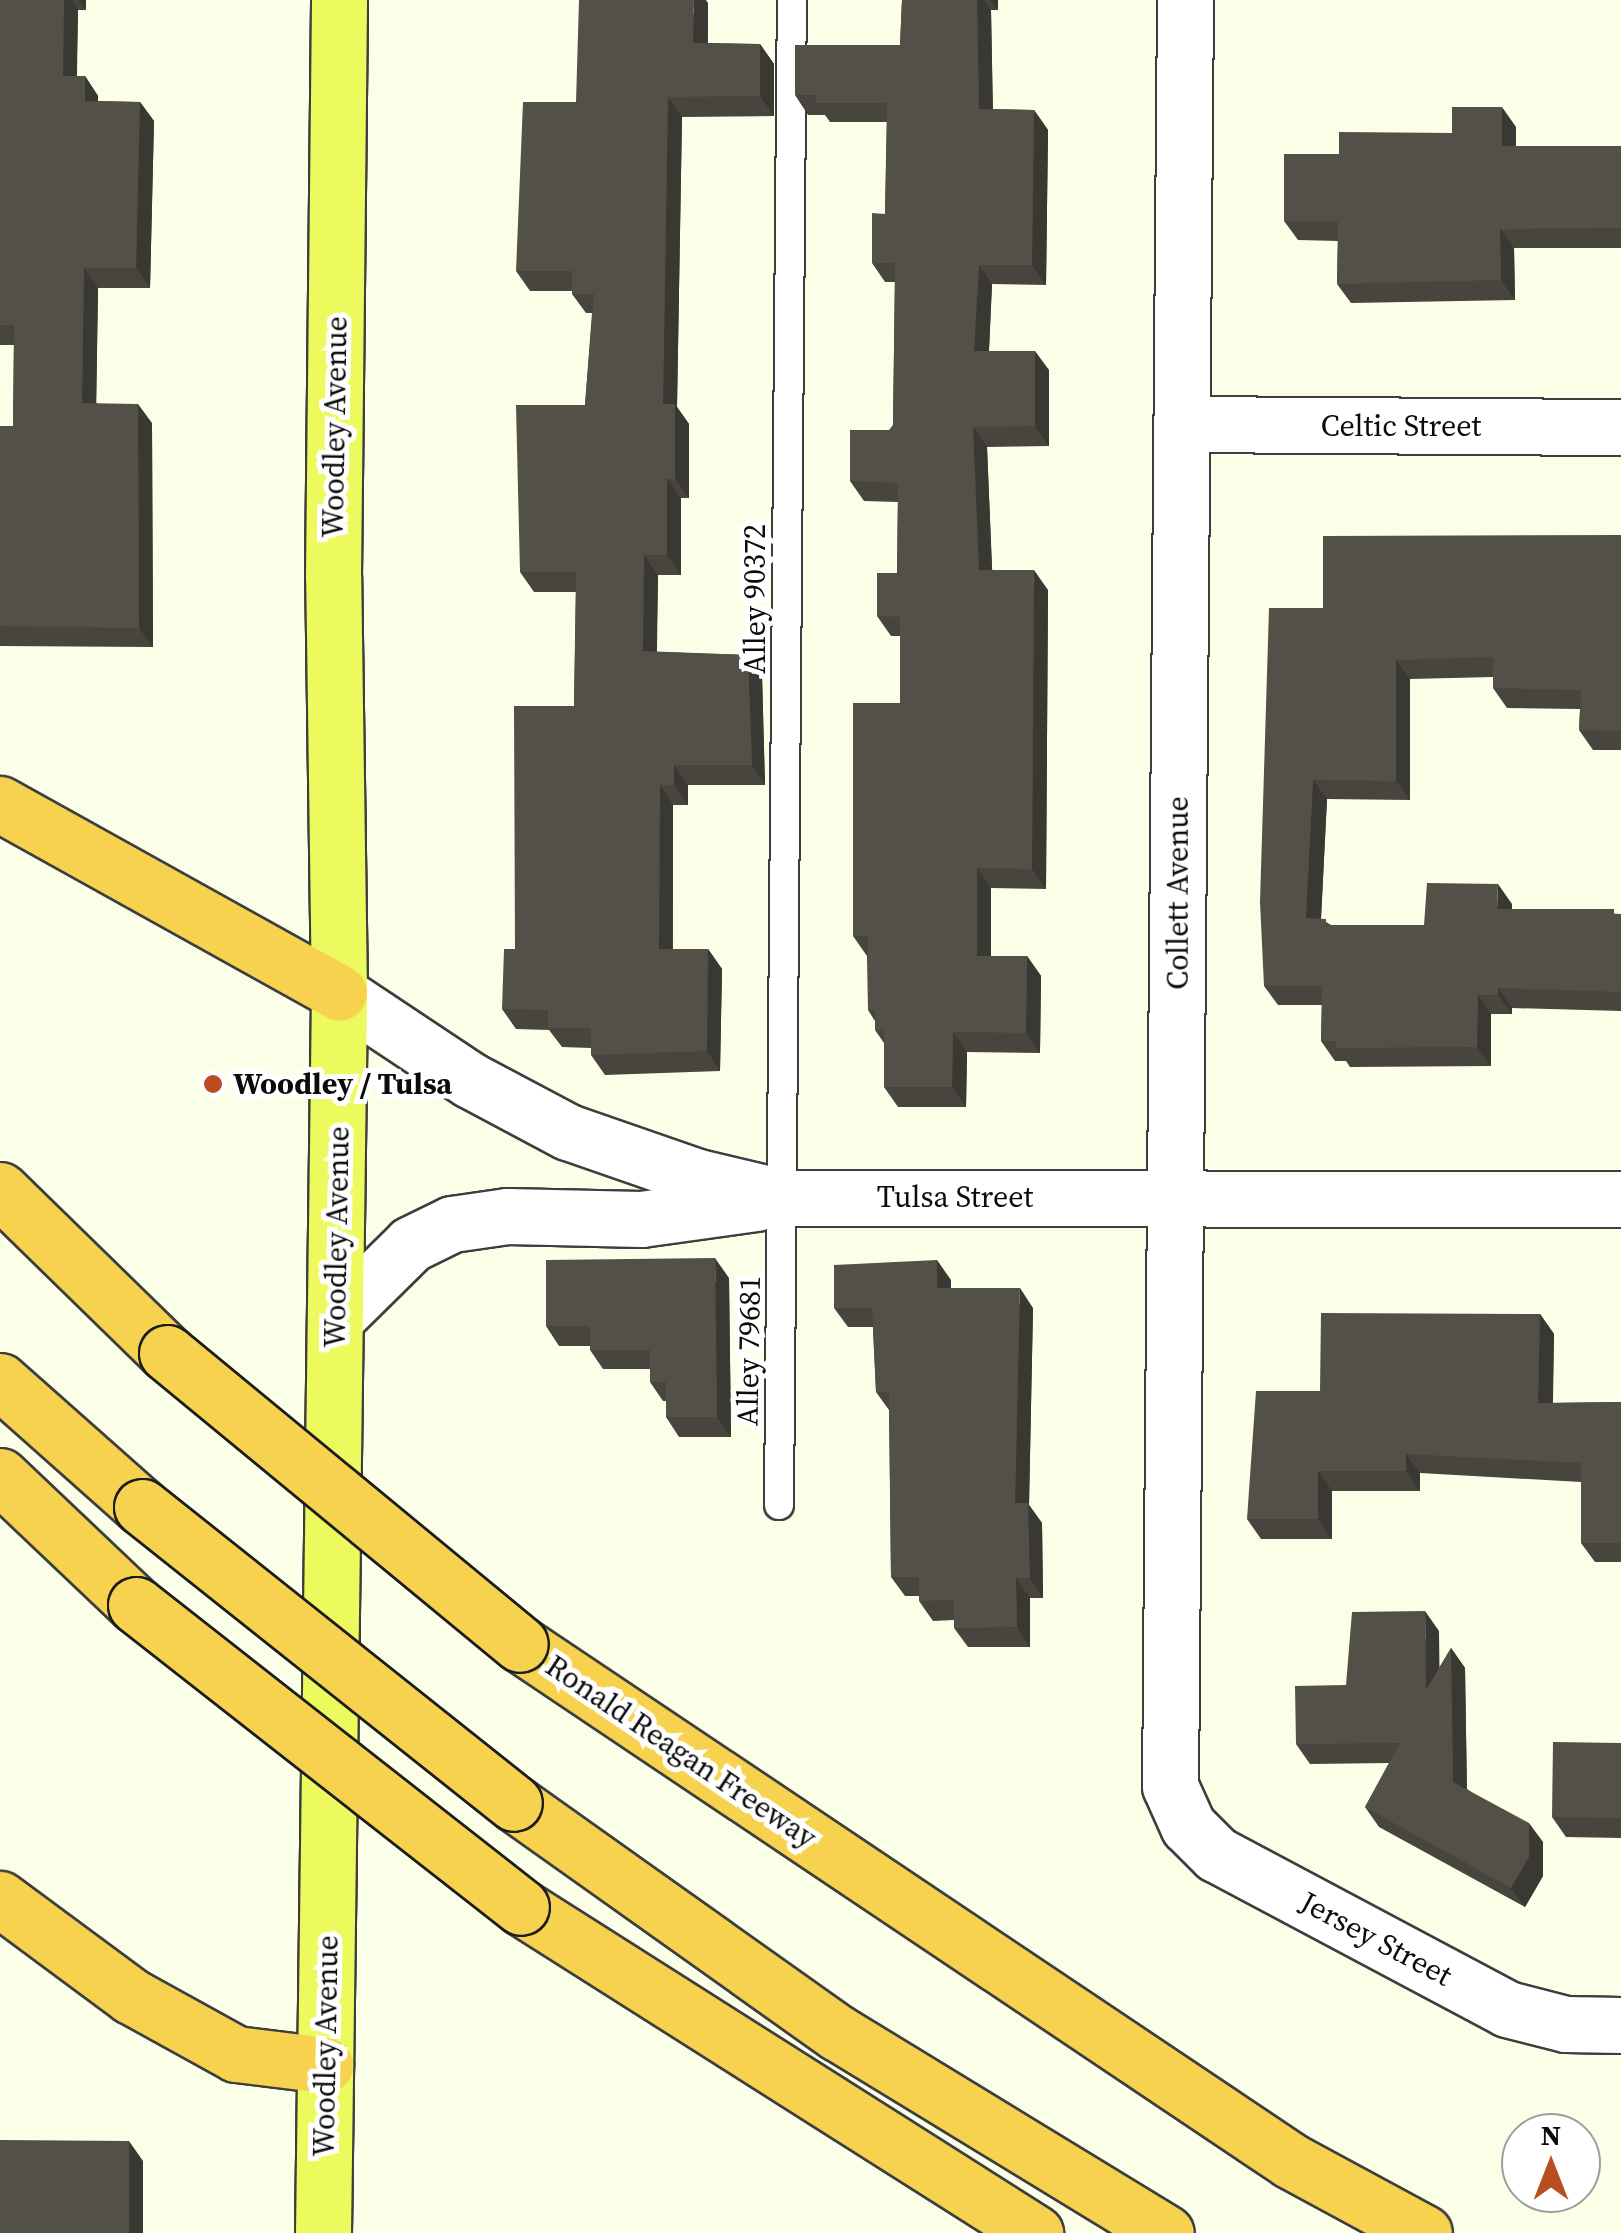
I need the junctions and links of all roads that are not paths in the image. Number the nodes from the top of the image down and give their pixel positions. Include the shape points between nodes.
1 (339, 0) edge
2 (792, 0) edge
3 (1184, 0) edge
4 (1182, 424) junction
5 (1621, 427) edge
6 (0, 804) edge
7 (339, 993) junction
8 (0, 1190) edge
9 (1176, 1196) junction
10 (786, 1198) junction
11 (1621, 1199) edge
12 (336, 1318) junction
13 (0, 1382) edge
14 (0, 1476) edge
15 (779, 1505) dead end
16 (1170, 1786) joint
17 (0, 1899) edge
18 (1621, 2025) edge
19 (326, 2065) junction
20 (323, 2233) edge
21 (1035, 2233) edge
22 (1166, 2233) edge
23 (1424, 2233) edge

1 - 7 main road, Woodley Avenue via 333,576
2 - 10 lane, Alley 90372
3 - 4 street, Collett Avenue
4 - 5 street, Celtic Street
4 - 9 street, Collett Avenue
6 - 7 highway
7 - 10 street, Tulsa Street via 470,1080 568,1132 698,1177
7 - 12 main road, Woodley Avenue
8 - 23 highway, Ronald Reagan Freeway, bridge via 167,1353 520,1644 1291,2161
9 - 10 street, Tulsa Street
9 - 11 street, Tulsa Street
9 - 16 street, Collett Avenue
10 - 12 street via 641,1219 507,1216 452,1224 410,1244
10 - 15 lane, Alley 79681
12 - 19 main road, Woodley Avenue
13 - 22 highway, bridge via 142,1508 514,1803 838,2033
14 - 21 highway, bridge via 136,1605 521,1907
16 - 18 street, Jersey Street via 1188,1826 1216,1854 1508,2009 1566,2024
17 - 19 highway via 131,1996 236,2054
19 - 20 main road, Woodley Avenue

